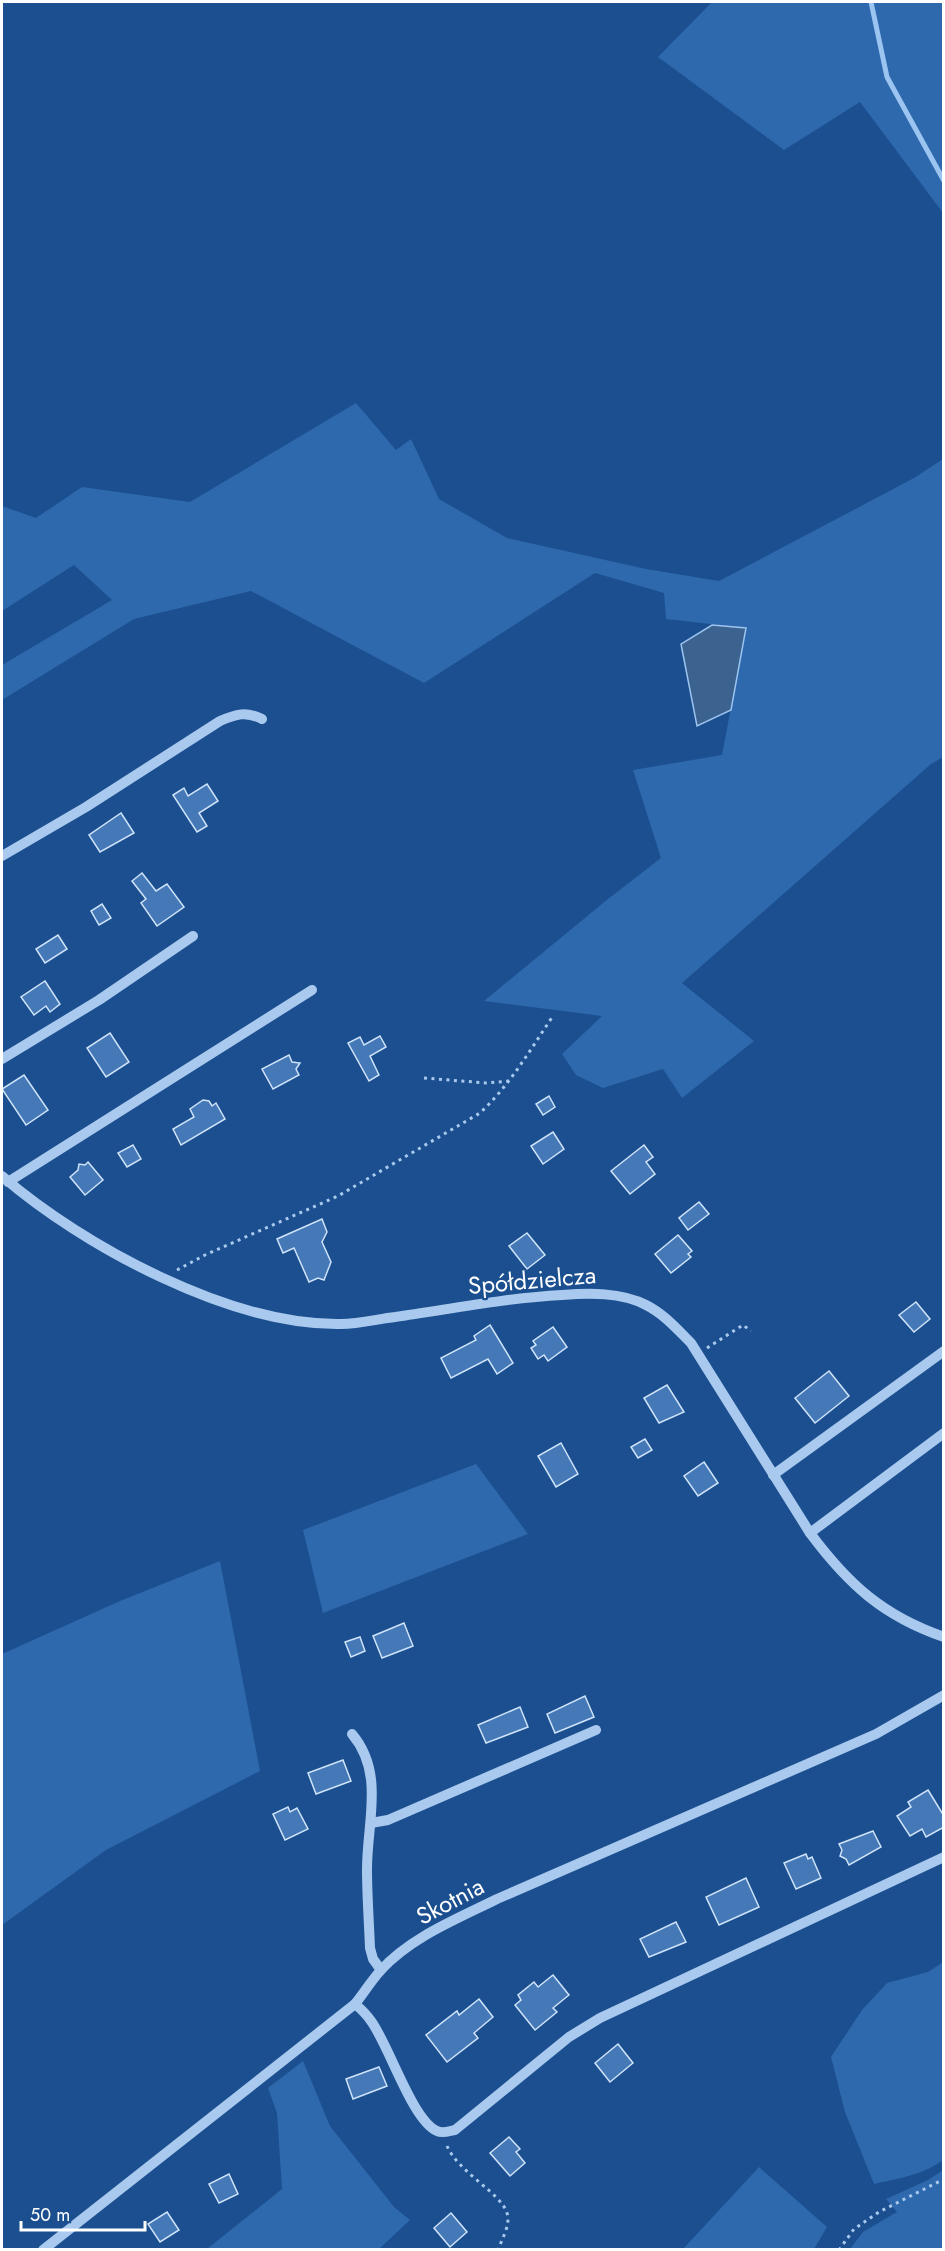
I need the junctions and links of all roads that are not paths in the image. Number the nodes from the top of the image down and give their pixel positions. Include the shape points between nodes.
1 (262, 719) dead end
2 (2, 856) edge
3 (193, 936) dead end
4 (312, 990) dead end
5 (2, 1059) edge
6 (5, 1179) edge
7 (944, 1351) edge
8 (944, 1433) edge
9 (773, 1475) junction
10 (810, 1533) junction
11 (944, 1638) edge
12 (944, 1695) edge
13 (596, 1730) dead end
14 (352, 1734) dead end
15 (371, 1823) junction
16 (944, 1857) edge
17 (381, 1970) junction
18 (355, 2004) junction
19 (43, 2250) edge

1 - 2 street via 250,713 220,721
3 - 5 street
4 - 6 street
6 - 9 street, Spółdzielcza via 65,1225 111,1252 237,1308 291,1320 341,1324 523,1297 586,1293 614,1295 646,1304 669,1320 698,1354
7 - 9 street
8 - 10 street
9 - 10 street, Spółdzielcza
10 - 11 street, Spółdzielcza via 850,1582 890,1614
12 - 17 street, Skotnia via 876,1734 445,1924
13 - 15 street via 388,1820
14 - 15 street via 368,1758
15 - 17 street via 367,1868 370,1948
16 - 18 street via 600,2018 569,2037 469,2121 443,2133 428,2124 417,2109 372,2021
17 - 18 street, Skotnia
18 - 19 street, Skotnia

